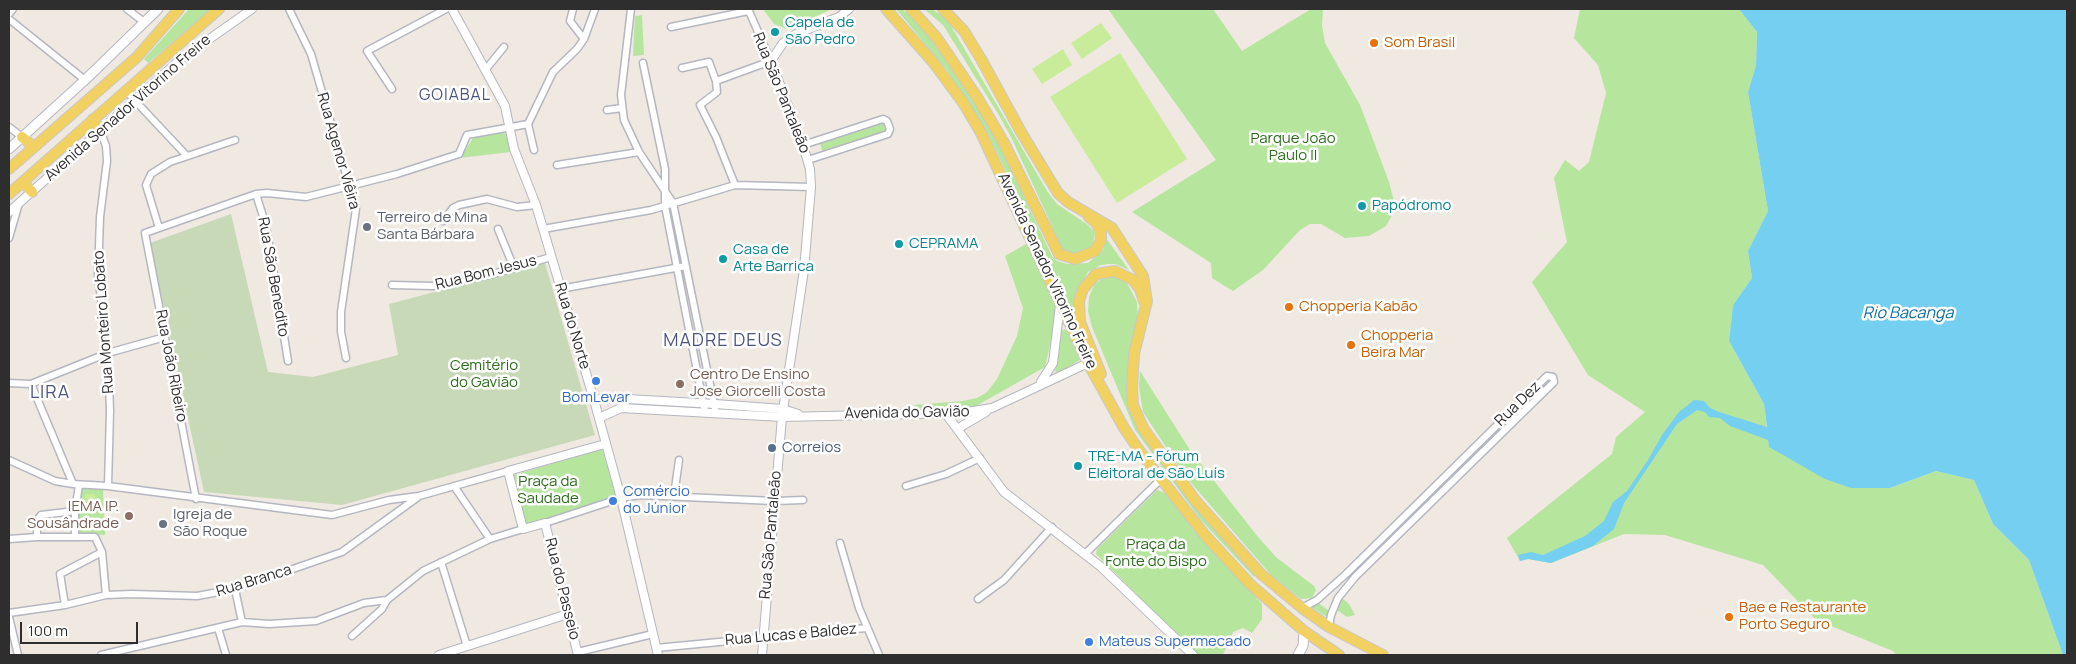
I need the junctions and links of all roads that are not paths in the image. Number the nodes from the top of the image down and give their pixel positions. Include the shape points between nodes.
1 (13, 9) edge
2 (127, 9) edge
3 (158, 9) edge
4 (179, 9) edge
5 (219, 9) edge
6 (252, 9) edge
7 (290, 9) edge
8 (446, 9) edge
9 (452, 9) edge
10 (574, 9) edge
11 (594, 9) edge
12 (631, 9) edge
13 (849, 9) edge
14 (886, 9) edge
15 (912, 9) edge
16 (943, 9) edge
17 (748, 10) edge
18 (9, 14) edge
19 (9, 19) edge
20 (144, 22) junction
21 (671, 27) dead end
22 (584, 39) junction
23 (504, 47) dead end
24 (771, 62) junction
25 (643, 63) dead end
26 (682, 68) dead end
27 (486, 69) junction
28 (85, 80) junction
29 (716, 81) junction
30 (392, 89) dead end
31 (125, 90) junction
32 (136, 99) junction
33 (622, 108) junction
34 (607, 110) dead end
35 (93, 119) junction
36 (528, 124) junction
37 (9, 127) edge
38 (509, 127) junction
39 (100, 130) junction
40 (22, 137) junction
41 (235, 140) dead end
42 (803, 144) junction
43 (34, 147) junction
44 (9, 149) edge
45 (534, 150) dead end
46 (639, 152) junction
47 (187, 156) junction
48 (808, 160) junction
49 (557, 165) dead end
50 (9, 169) edge
51 (22, 182) junction
52 (735, 185) junction
53 (350, 186) junction
54 (811, 187) junction
55 (663, 189) junction
56 (32, 192) junction
57 (9, 194) edge
58 (256, 194) junction
59 (20, 202) junction
60 (673, 203) junction
61 (536, 205) junction
62 (665, 206) junction
63 (1078, 209) junction
64 (9, 212) edge
65 (443, 221) dead end
66 (159, 228) junction
67 (498, 229) dead end
68 (543, 229) junction
69 (9, 238) edge
70 (551, 257) junction
71 (686, 266) junction
72 (514, 268) junction
73 (676, 268) junction
74 (392, 285) dead end
75 (560, 289) junction
76 (1060, 305) junction
77 (695, 309) junction
78 (685, 311) junction
79 (1143, 320) junction
80 (165, 337) junction
81 (108, 353) junction
82 (704, 353) junction
83 (695, 355) junction
84 (346, 358) dead end
85 (288, 360) dead end
86 (1088, 363) junction
87 (9, 383) edge
88 (31, 384) junction
89 (1039, 385) junction
90 (634, 399) junction
91 (594, 400) junction
92 (634, 408) junction
93 (705, 408) junction
94 (715, 408) junction
95 (992, 408) junction
96 (782, 413) junction
97 (946, 414) junction
98 (1117, 414) junction
99 (599, 418) junction
100 (958, 429) junction
101 (605, 444) junction
102 (980, 458) junction
103 (9, 460) edge
104 (678, 460) dead end
105 (508, 471) junction
106 (1160, 480) junction
107 (76, 485) junction
108 (108, 486) junction
109 (454, 486) junction
110 (906, 486) dead end
111 (419, 496) junction
112 (674, 496) junction
113 (196, 498) junction
114 (621, 498) junction
115 (803, 500) dead end
116 (774, 501) junction
117 (74, 512) junction
118 (545, 522) junction
119 (1052, 528) junction
120 (523, 529) junction
121 (74, 536) junction
122 (36, 538) junction
123 (9, 539) edge
124 (490, 539) junction
125 (840, 543) dead end
126 (102, 552) junction
127 (1084, 554) junction
128 (441, 562) junction
129 (235, 589) junction
130 (106, 595) junction
131 (978, 599) dead end
132 (387, 600) junction
133 (65, 605) junction
134 (1302, 608) junction
135 (9, 613) edge
136 (568, 614) junction
137 (9, 617) edge
138 (242, 622) junction
139 (1329, 627) junction
140 (218, 628) junction
141 (866, 628) junction
142 (1304, 632) junction
143 (653, 634) junction
144 (352, 636) dead end
145 (762, 638) junction
146 (467, 646) junction
147 (657, 652) edge
148 (578, 654) edge
149 (18, 655) edge
150 (101, 655) edge
151 (226, 655) edge
152 (439, 655) edge
153 (762, 655) edge
154 (879, 655) edge
155 (1193, 655) edge
156 (1298, 655) edge
157 (1339, 655) edge
158 (1383, 655) edge

1 - 18 street
2 - 20 street
3 - 20 main road
4 - 43 main road via 137,56
5 - 31 main road, Avenida Senador Vitorino Freire
6 - 32 street, Avenida Senador Vitorino Freire via 202,43
7 - 53 street, Rua Agenor Viêira via 311,54
8 - 30 street via 367,51
9 - 27 street, Rua do Norte
10 - 22 street via 570,21
11 - 22 street
12 - 33 street via 623,68
13 - 24 street via 839,17 796,34 783,43
14 - 76 main road, Avenida Senador Vitorino Freire via 917,41 981,133
15 - 63 main road via 937,38 977,97 1003,141 1056,250 1069,259 1091,254 1101,240 1096,223
16 - 63 main road via 964,31 981,58 1050,180 1063,198
17 - 21 street
17 - 24 street, Rua São Pantaleão
19 - 28 street
20 - 28 main road
22 - 36 street via 546,83
23 - 27 street
24 - 29 street
24 - 42 street, Rua São Pantaleão
25 - 55 street via 665,169
26 - 29 street via 709,62
27 - 38 street, Rua do Norte via 505,106
28 - 40 main road
29 - 52 street via 717,92 700,104
31 - 32 street
31 - 35 main road, Avenida Senador Vitorino Freire
32 - 39 street, Avenida Senador Vitorino Freire
32 - 47 street
33 - 34 street
33 - 46 street
35 - 39 main road
35 - 51 main road, Avenida Senador Vitorino Freire
36 - 38 street
36 - 45 street
37 - 40 street
38 - 53 street via 467,136 462,150 454,156
38 - 61 street, Rua do Norte
39 - 56 street, Avenida Senador Vitorino Freire
39 - 81 street, Rua Monteiro Lobato via 107,161 100,217 98,276
40 - 43 main road
40 - 44 main road
41 - 47 street
42 - 48 street, Rua São Pantaleão
42 - 48 street via 883,119 890,128 888,134
43 - 50 main road
46 - 49 street
46 - 55 street
47 - 66 street via 170,162 147,179
48 - 54 street, Rua São Pantaleão
51 - 56 main road
51 - 57 main road, Avenida Senador Vitorino Freire
52 - 54 street
52 - 60 street
53 - 58 street via 306,196
53 - 84 street, Rua Agenor Viêira via 356,220 341,312
54 - 96 street, Rua São Pantaleão via 804,270
55 - 60 street
55 - 62 street
56 - 59 street, Avenida Senador Vitorino Freire
58 - 66 street
58 - 85 street, Rua São Benedito via 266,226
59 - 64 street, Avenida Senador Vitorino Freire
59 - 69 street
60 - 62 street
60 - 71 street
61 - 65 street via 517,207 487,199 459,205
61 - 68 street, Rua do Norte
62 - 68 street
62 - 73 street
63 - 79 main road via 1112,228 1140,270 1148,295
66 - 80 street, Rua João Ribeiro via 145,233
67 - 72 street
68 - 70 street, Rua do Norte
70 - 72 street, Rua Bom Jesus
70 - 75 street, Rua do Norte
71 - 73 street
71 - 77 street
72 - 74 street, Rua Bom Jesus via 433,286
73 - 75 street
73 - 78 street
75 - 91 street, Rua do Norte
76 - 86 main road, Avenida Senador Vitorino Freire
76 - 89 street via 1053,364
77 - 78 street
77 - 82 street
78 - 83 street
79 - 98 main road via 1142,295 1136,284 1125,275 1110,271 1099,273 1083,289 1079,302 1080,322
79 - 134 main road via 1134,354 1132,378 1133,406 1143,428 1195,500 1231,542 1261,574
80 - 81 street
80 - 113 street, Rua João Ribeiro
81 - 88 street
81 - 108 street, Rua Monteiro Lobato
82 - 83 street
82 - 94 street
83 - 93 street
86 - 89 street, Avenida do Gavião
86 - 98 main road, Avenida Senador Vitorino Freire
87 - 88 street
88 - 107 street
89 - 95 street, Avenida do Gavião
90 - 91 street, Avenida do Gavião
90 - 92 street
90 - 93 street, Avenida do Gavião
91 - 99 street, Rua do Norte
92 - 93 street, Avenida do Gavião
92 - 99 street, Avenida do Gavião via 615,409
93 - 94 street, Avenida do Gavião
94 - 96 street, Avenida do Gavião
95 - 97 street, Avenida do Gavião
95 - 100 street
96 - 97 street, Avenida do Gavião
96 - 116 street, Rua São Pantaleão
97 - 100 street
98 - 106 main road, Avenida Senador Vitorino Freire
99 - 101 street, Rua do Norte
100 - 102 street
101 - 105 street
101 - 114 street, Rua do Norte
102 - 110 street via 946,474
102 - 119 street via 1004,492
103 - 107 street via 55,481
104 - 112 street
105 - 109 street
105 - 120 street
106 - 127 street
106 - 142 main road, Avenida Senador Vitorino Freire via 1251,585
107 - 108 street
107 - 117 street
108 - 113 street
109 - 111 street
109 - 124 street
111 - 113 street via 332,515
111 - 129 street, Rua Branca via 342,552
112 - 114 street
112 - 116 street
114 - 118 street
114 - 143 street, Rua do Norte
115 - 116 street
116 - 145 street, Rua São Pantaleão
117 - 121 street
117 - 122 street via 41,515 37,520
118 - 120 street
118 - 136 street, Rua do Passeio
119 - 127 street
119 - 131 street via 1004,580
120 - 124 street
121 - 122 street
121 - 126 street via 95,537
122 - 123 street
124 - 128 street
125 - 141 street
126 - 130 street
126 - 133 street via 60,574
127 - 155 street
128 - 132 street via 423,571
128 - 146 street
129 - 130 street, Rua Branca via 197,596
129 - 138 street
130 - 133 street, Rua Branca
132 - 138 street via 364,603 304,624
132 - 144 street via 382,609
133 - 135 street, Rua Branca
134 - 139 main road
134 - 139 street, Rua Dez via 1317,600 1346,574 1547,376 1553,377 1554,382 1355,577 1338,598
136 - 146 street
136 - 148 street, Rua do Passeio
137 - 149 street
138 - 140 street
139 - 158 main road
140 - 150 street
140 - 151 street
141 - 145 street, Rua Lucas e Baldez
141 - 154 street
142 - 156 main road via 1304,644
142 - 157 main road, Avenida Senador Vitorino Freire
143 - 147 street, Rua do Norte
143 - 148 street
145 - 147 street, Rua Lucas e Baldez
145 - 153 street, Rua São Pantaleão
146 - 152 street

